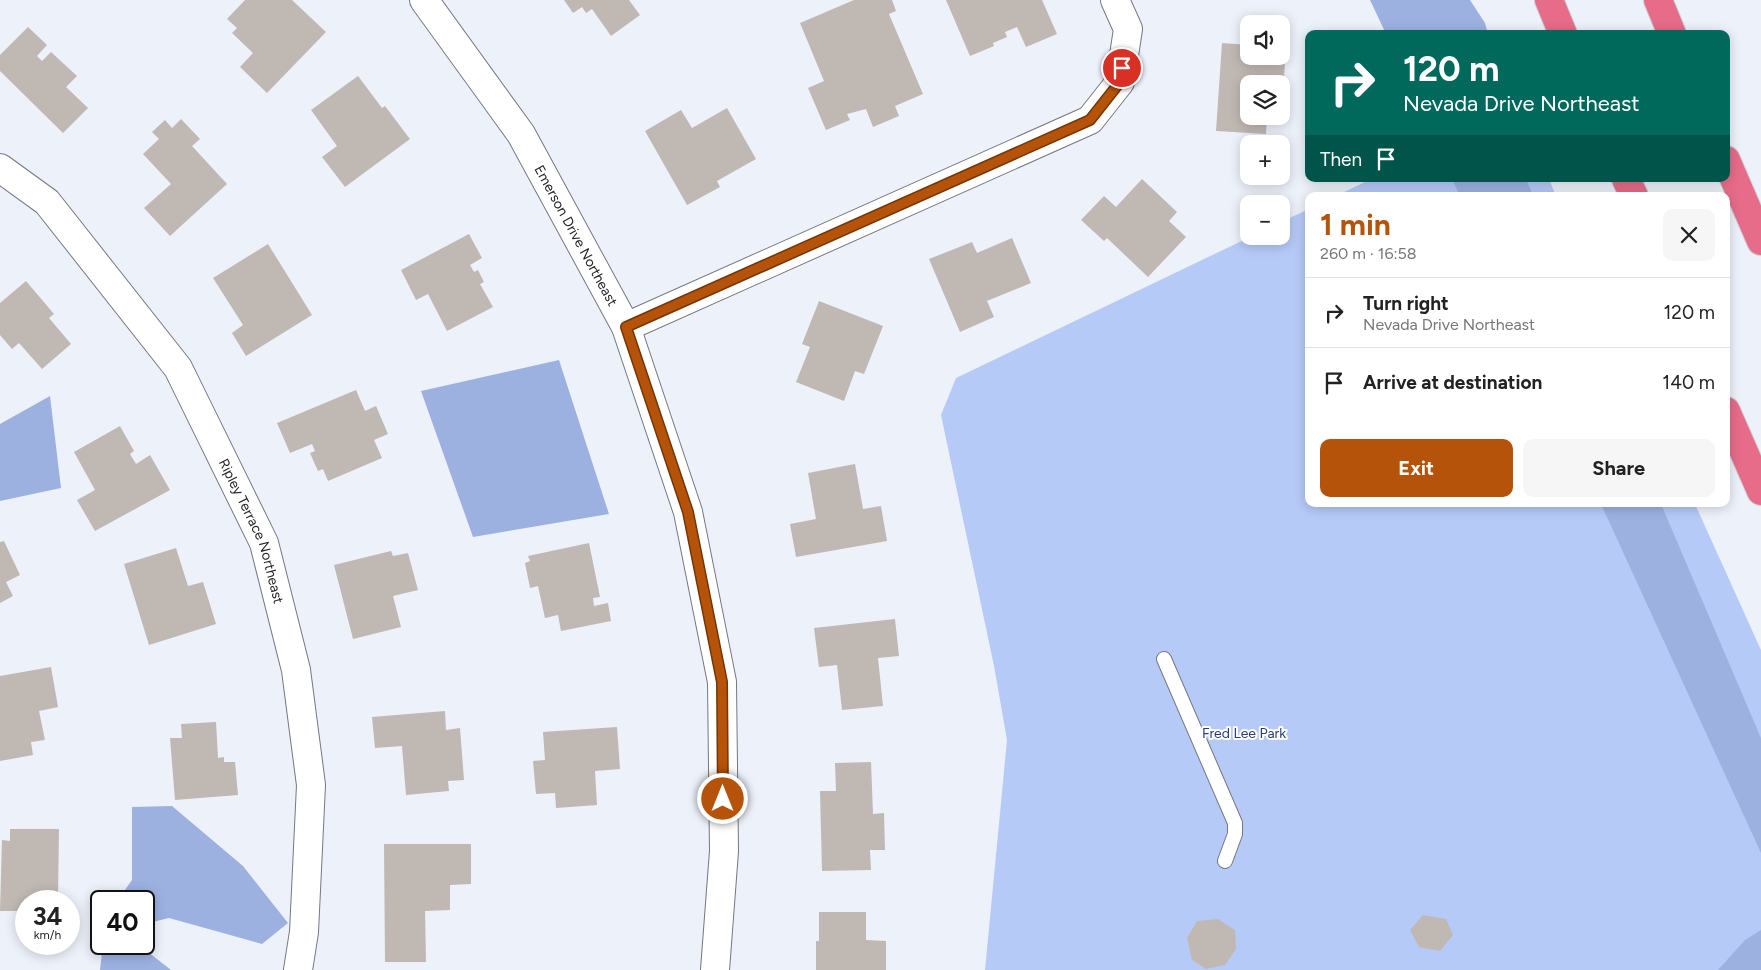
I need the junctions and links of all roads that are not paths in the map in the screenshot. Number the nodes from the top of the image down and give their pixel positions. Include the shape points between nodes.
1 (424, 0) edge
2 (1115, 0) edge
3 (1549, 0) edge
4 (1658, 0) edge
5 (1561, 30) edge
6 (1670, 30) edge
7 (0, 168) edge
8 (1730, 169) edge
9 (1761, 241) edge
10 (626, 327) junction
11 (1730, 419) edge
12 (1761, 491) edge
13 (1164, 659) dead end
14 (1225, 861) dead end
15 (298, 970) edge
16 (715, 970) edge

1 - 10 street, Emerson Drive Northeast via 521,134
2 - 10 street via 1128,29 1120,82 1090,120
3 - 5 highway
4 - 6 highway
7 - 15 street, Ripley Terrace Northeast via 47,202 178,368 264,543 296,670 311,785 304,932
8 - 9 highway
10 - 16 street, Emerson Drive Northeast via 688,512 722,682 724,850
11 - 12 highway
13 - 14 lane via 1235,823 1235,834

